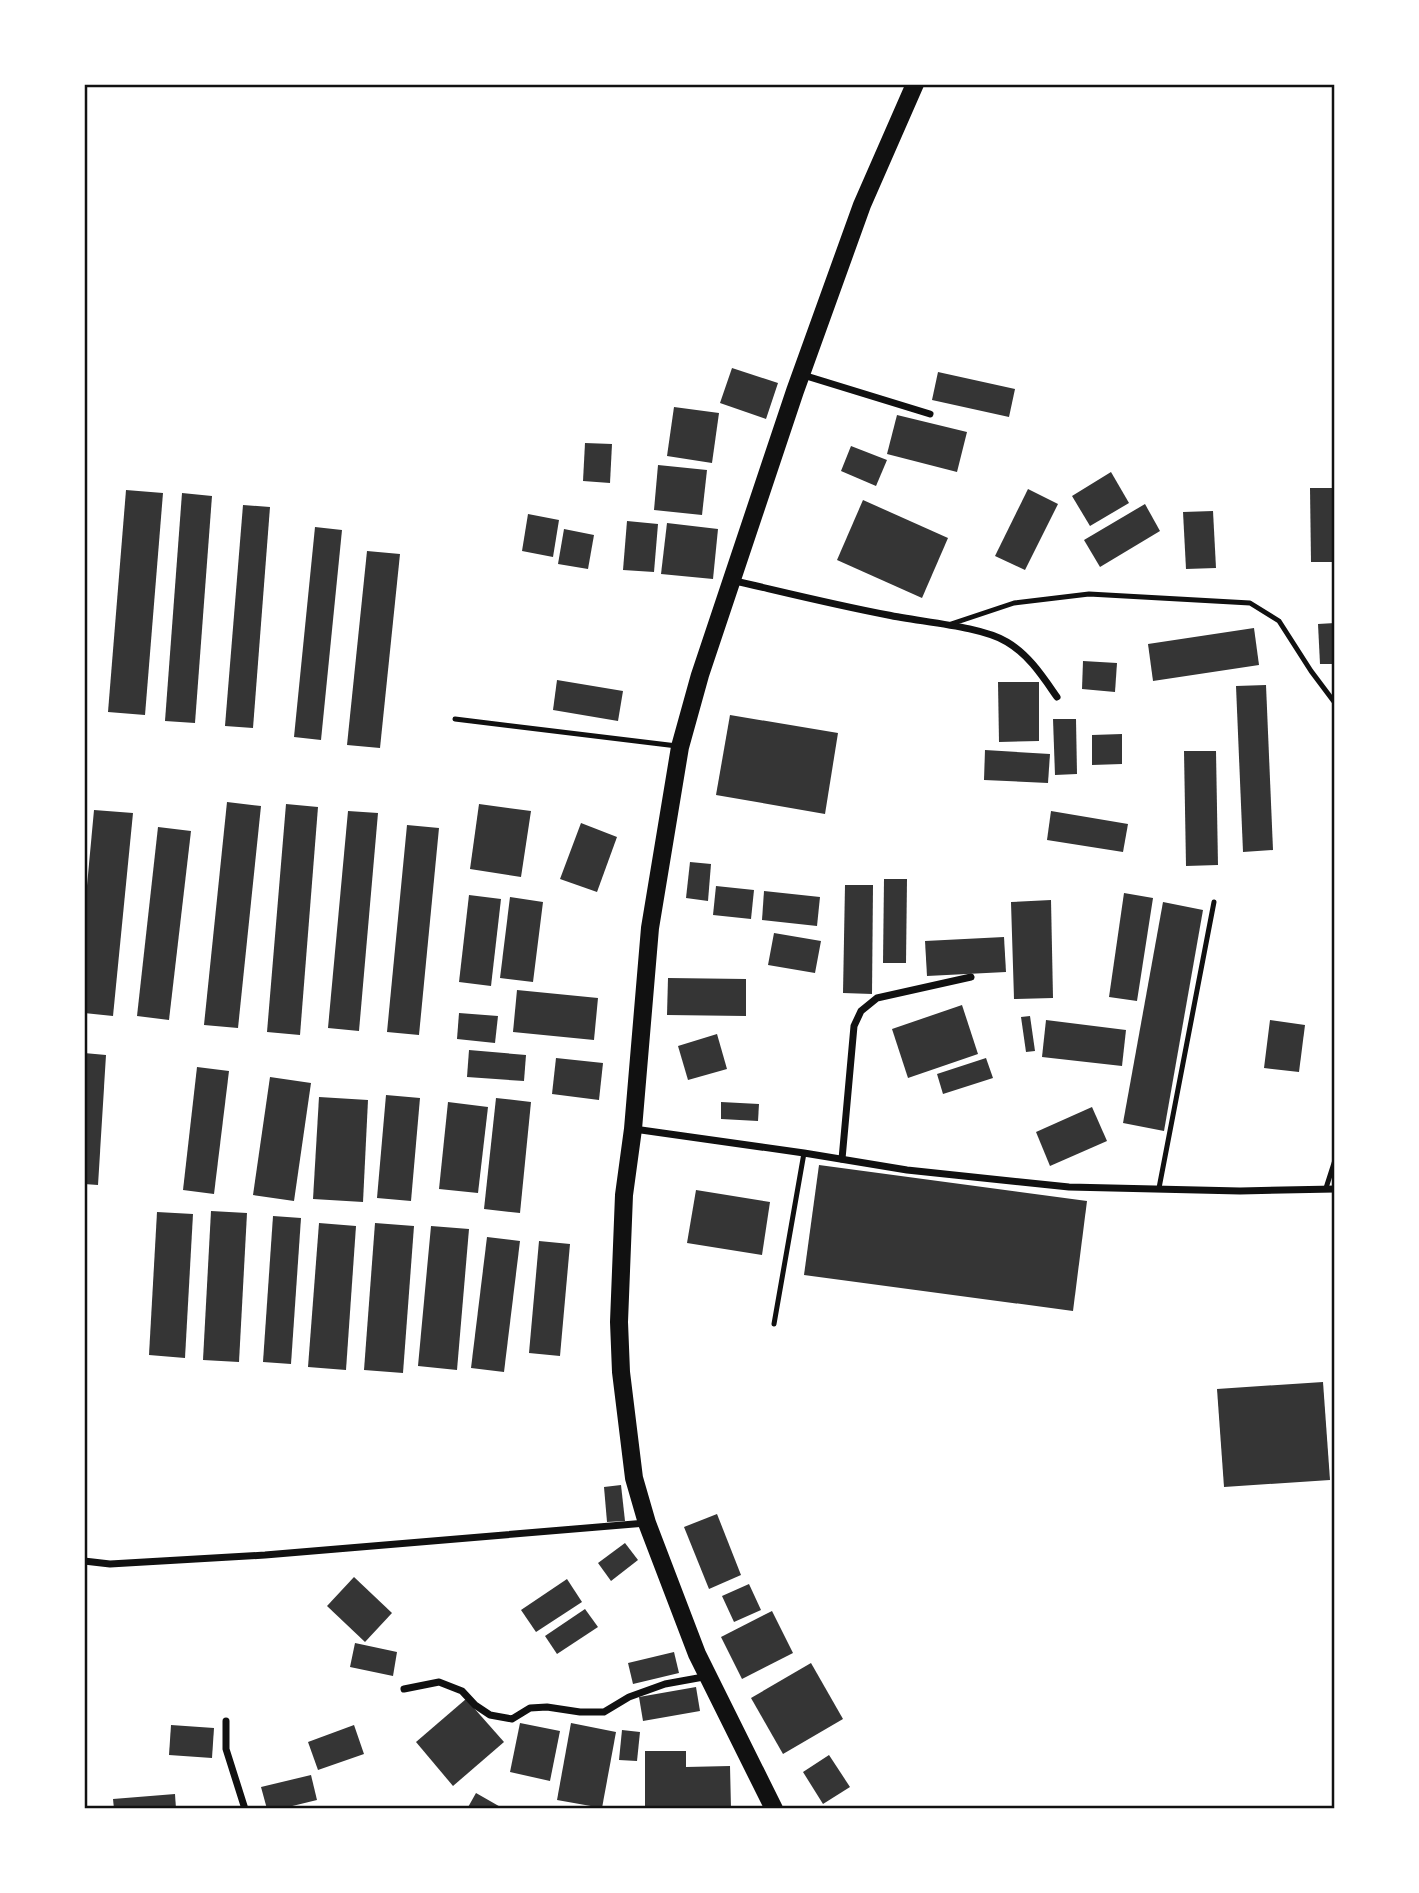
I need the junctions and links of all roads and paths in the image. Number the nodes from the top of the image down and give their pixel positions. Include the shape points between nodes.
1 (915, 84) edge
2 (802, 375) junction
3 (930, 414) dead end
4 (730, 580) junction
5 (948, 625) junction
6 (1057, 697) dead end
7 (1335, 703) edge
8 (455, 719) dead end
9 (680, 747) junction
10 (1214, 902) dead end
11 (971, 977) dead end
12 (633, 1129) junction
13 (804, 1153) junction
14 (842, 1159) junction
15 (1335, 1160) edge
16 (1159, 1188) junction
17 (1331, 1189) edge
18 (774, 1324) dead end
19 (647, 1523) junction
20 (84, 1561) edge
21 (709, 1676) junction
22 (404, 1689) dead end
23 (226, 1721) dead end
24 (245, 1809) edge
25 (774, 1809) edge

1 - 2 main road via 862,205
2 - 3 street
2 - 4 main road
4 - 5 street
4 - 9 main road
5 - 6 street via 1009,643 1040,672
5 - 7 lane via 1014,603 1089,594 1250,603 1279,621
8 - 9 lane
9 - 12 main road via 650,928
10 - 16 lane
11 - 14 street via 877,998 862,1010 854,1026
12 - 13 street
12 - 19 main road via 624,1195 619,1322 634,1478
13 - 14 street
13 - 18 lane
14 - 16 street via 1069,1187
15 - 17 lane
16 - 17 street
19 - 20 street via 265,1555 110,1564
19 - 21 main road
21 - 22 street via 665,1684 604,1712 530,1708 512,1719 490,1715 461,1691 439,1682
21 - 25 main road
23 - 24 street via 226,1749

